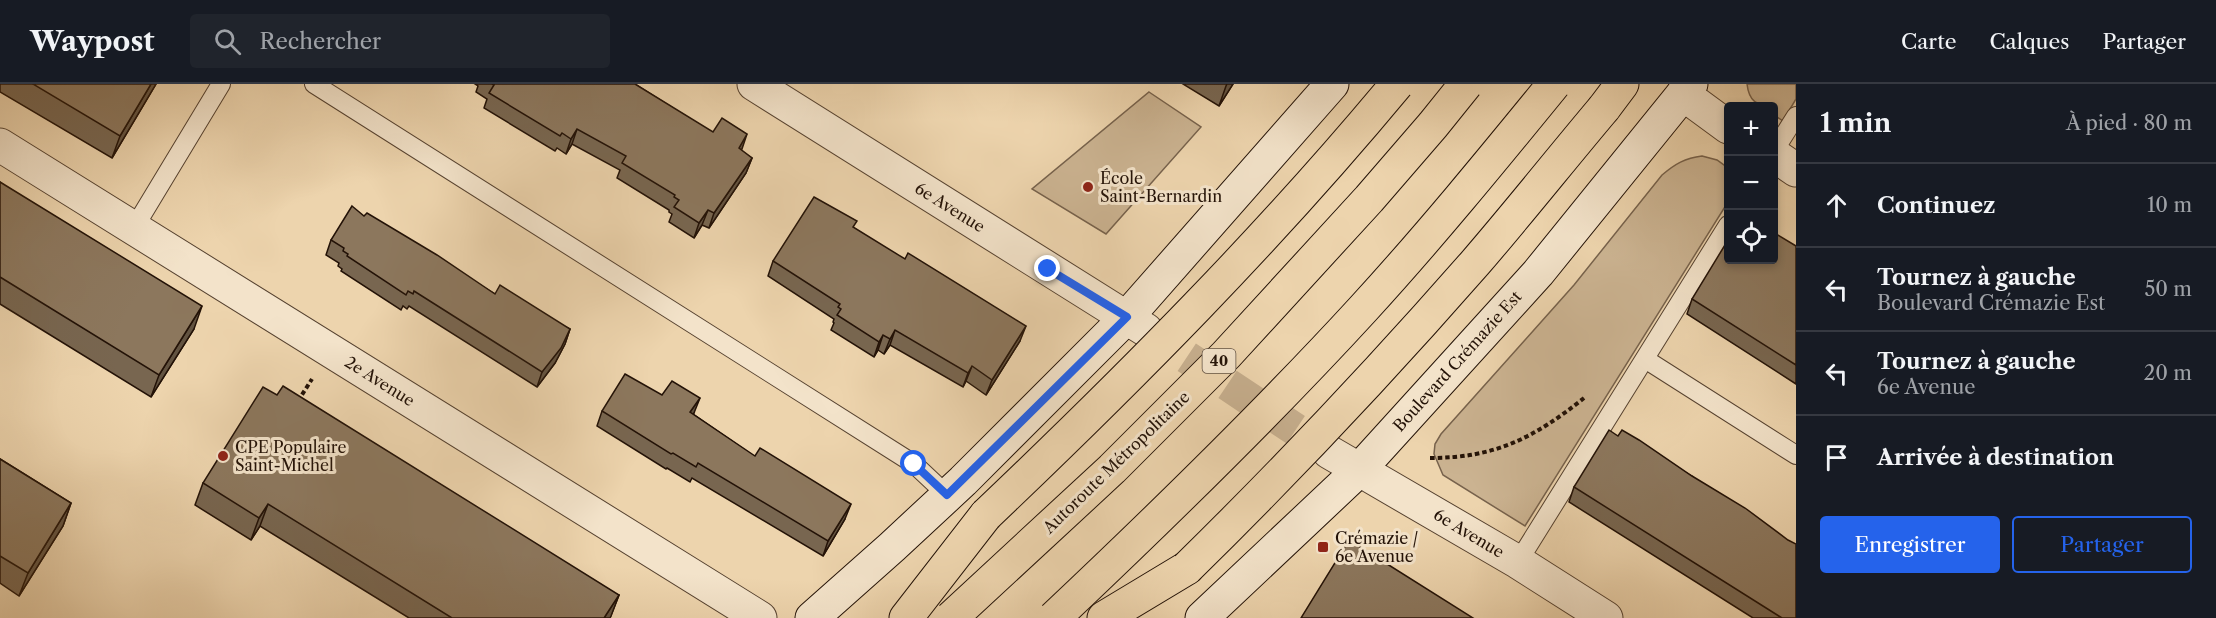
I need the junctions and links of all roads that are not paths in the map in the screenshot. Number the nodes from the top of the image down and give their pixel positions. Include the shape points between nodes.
1 (221, 84) edge
2 (314, 84) edge
3 (754, 84) edge
4 (1332, 84) edge
5 (1397, 84) edge
6 (1466, 84) edge
7 (1554, 84) edge
8 (1687, 89) edge
9 (1613, 96) edge
10 (1796, 116) edge
11 (1724, 123) edge
12 (0, 145) edge
13 (1778, 145) edge
14 (1777, 156) edge
15 (1796, 170) edge
16 (134, 228) junction
17 (1724, 231) edge
18 (1137, 324) junction
19 (1645, 359) junction
20 (1329, 452) tunnel mouth
21 (1796, 455) edge
22 (1359, 470) junction
23 (947, 495) junction
24 (1518, 562) junction
25 (760, 618) edge
26 (812, 618) edge
27 (906, 618) edge
28 (951, 618) edge
29 (1054, 618) edge
30 (1104, 618) edge
31 (1202, 618) edge
32 (1606, 618) edge

1 - 16 lane
2 - 23 lane via 914,464
3 - 18 street, 6e Avenue
4 - 18 street
5 - 27 highway, bridge via 1197,308 986,515
6 - 28 highway, Autoroute Métropolitaine / 40, bridge via 1369,199 1226,355 1112,469
7 - 29 highway, bridge via 1356,317 1224,455
8 - 11 street
8 - 22 street, Boulevard Crémazie Est via 1538,273
9 - 30 highway, bridge via 1414,332 1237,518 1187,568
10 - 13 lane
12 - 16 street, 2e Avenue
14 - 15 street
16 - 25 street, 2e Avenue
17 - 19 lane
18 - 23 street
19 - 21 lane
19 - 24 lane
20 - 22 street, 6e Avenue
22 - 24 street, 6e Avenue
22 - 31 street, Boulevard Crémazie Est
23 - 26 street
24 - 32 street, 6e Avenue

